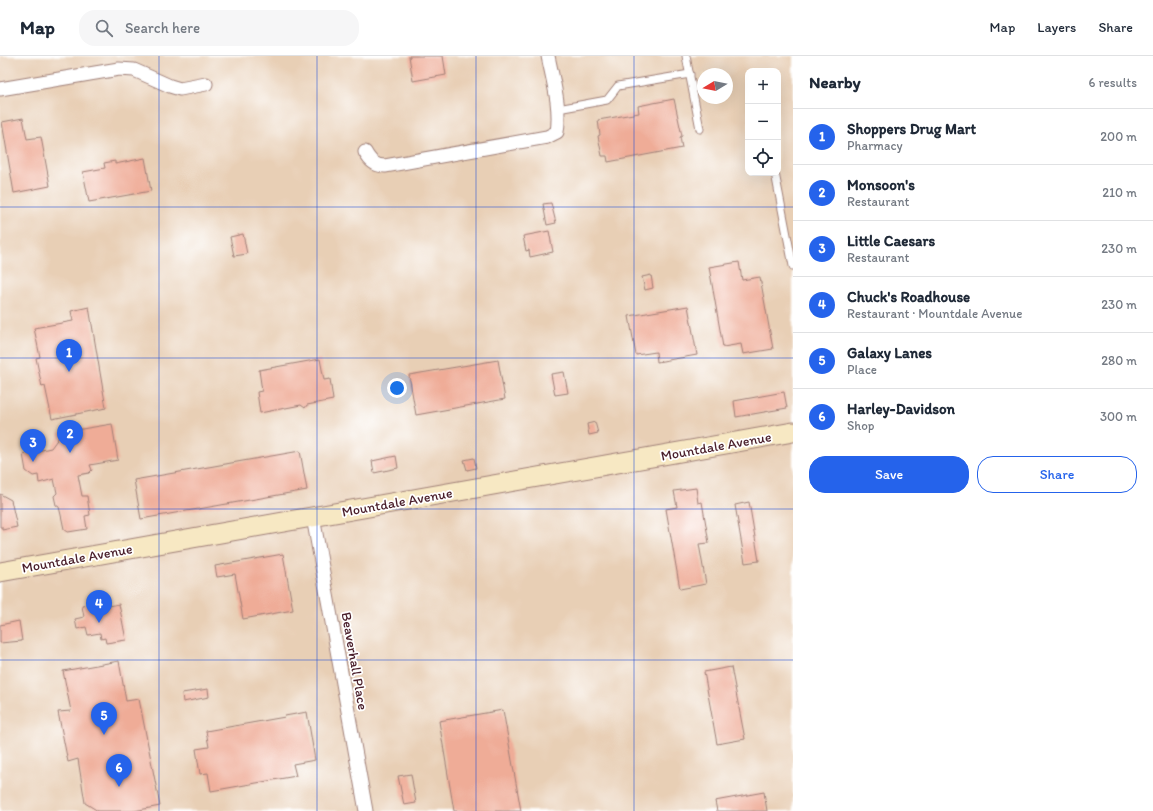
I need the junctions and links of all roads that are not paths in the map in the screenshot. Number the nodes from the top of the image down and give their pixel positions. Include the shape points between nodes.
1 (548, 56) edge
2 (686, 56) edge
3 (690, 74) junction
4 (206, 84) dead end
5 (0, 89) edge
6 (558, 109) junction
7 (700, 129) dead end
8 (365, 152) dead end
9 (777, 176) edge
10 (793, 266) edge
11 (793, 432) edge
12 (313, 517) junction
13 (0, 572) edge
14 (366, 811) edge

1 - 6 street
2 - 3 lane
3 - 6 lane via 618,86 607,100
3 - 7 lane
4 - 5 street via 180,89 134,70 119,69
6 - 8 street via 557,132 547,137 386,166 379,166
9 - 10 lane
11 - 12 street, Mountdale Avenue
12 - 13 street, Mountdale Avenue
12 - 14 street, Beaverhall Place

